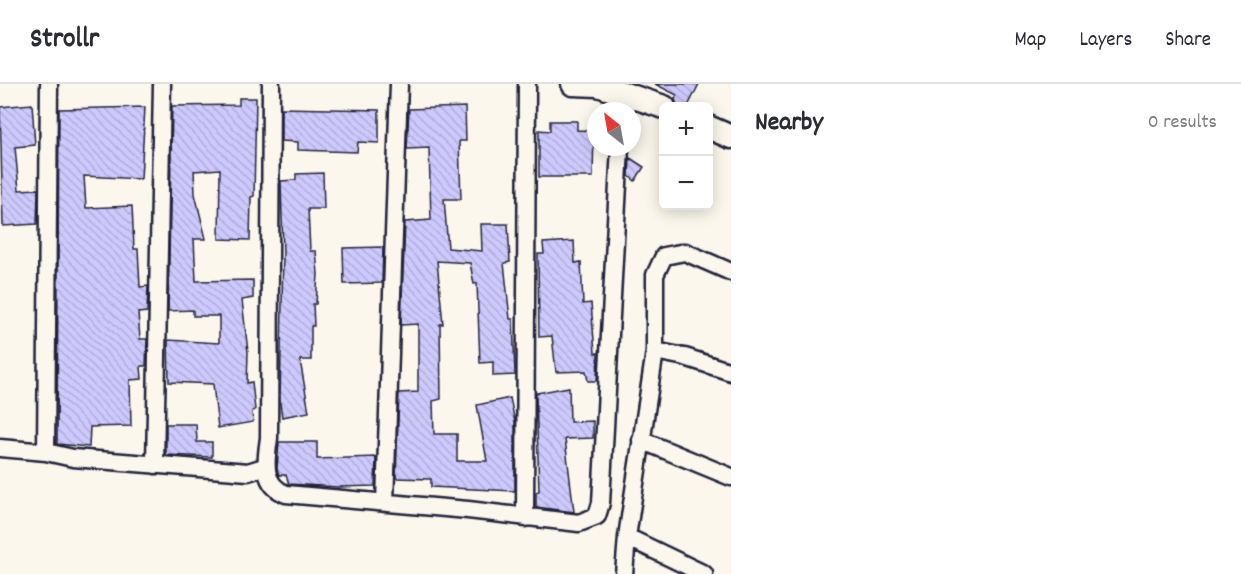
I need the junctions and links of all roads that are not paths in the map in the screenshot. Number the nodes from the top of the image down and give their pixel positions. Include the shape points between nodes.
1 (50, 84) edge
2 (162, 84) edge
3 (271, 84) edge
4 (399, 84) edge
5 (527, 84) edge
6 (573, 84) edge
7 (598, 85) edge
8 (621, 101) edge
9 (659, 106) edge
10 (713, 129) edge
11 (731, 137) edge
12 (620, 156) edge
13 (731, 272) edge
14 (655, 351) junction
15 (731, 372) edge
16 (641, 440) junction
17 (0, 448) edge
18 (46, 452) junction
19 (154, 465) junction
20 (264, 467) junction
21 (731, 477) edge
22 (385, 503) junction
23 (525, 518) junction
24 (627, 537) junction
25 (624, 574) edge
26 (704, 574) edge

1 - 18 street
2 - 19 street
3 - 20 street via 269,438
4 - 22 street
5 - 23 street
6 - 7 main road
7 - 8 main road
8 - 9 main road
10 - 11 main road
12 - 23 street via 601,503 597,516 579,523
13 - 14 street via 685,252 664,256 655,275
14 - 15 street
14 - 16 street
16 - 21 street
16 - 24 street
17 - 18 street
18 - 19 street
19 - 20 street via 248,472
20 - 22 street via 277,491 286,494
22 - 23 street
24 - 25 street
24 - 26 street

